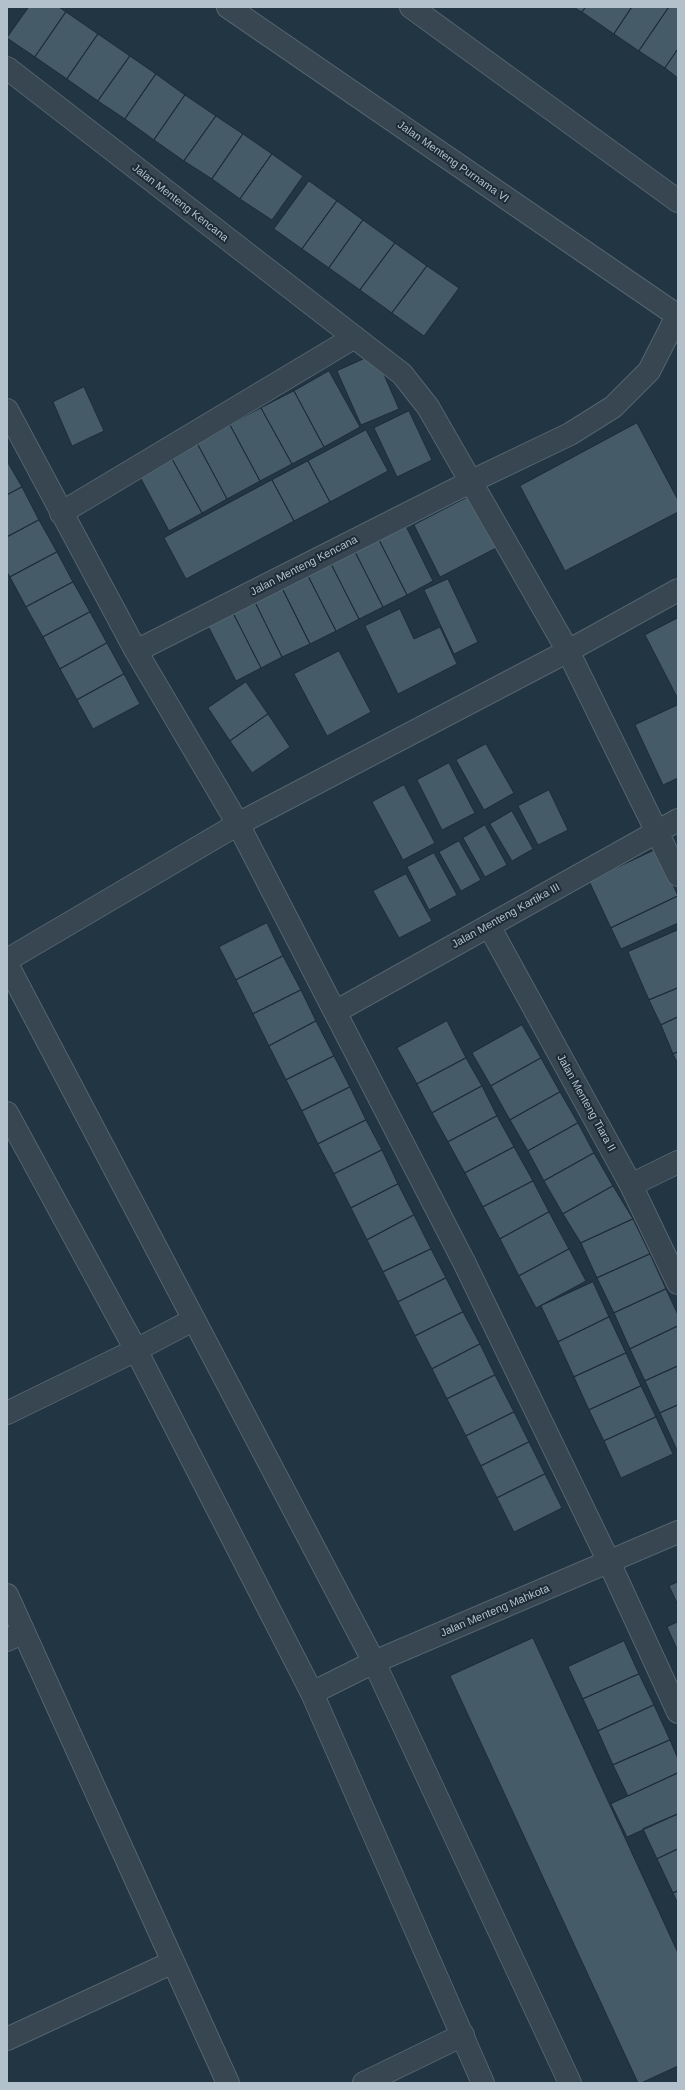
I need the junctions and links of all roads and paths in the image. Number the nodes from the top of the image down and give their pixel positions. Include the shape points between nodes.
1 (228, 7) edge
2 (410, 7) edge
3 (7, 68) edge
4 (678, 201) edge
5 (678, 316) edge
6 (353, 338) junction
7 (7, 410) edge
8 (472, 481) junction
9 (61, 513) junction
10 (678, 590) edge
11 (136, 651) junction
12 (568, 651) junction
13 (678, 820) edge
14 (238, 824) junction
15 (658, 832) junction
16 (678, 875) edge
17 (489, 926) junction
18 (7, 960) edge
19 (7, 964) edge
20 (334, 1012) junction
21 (7, 1113) edge
22 (678, 1162) edge
23 (630, 1185) junction
24 (678, 1283) edge
25 (194, 1320) junction
26 (136, 1350) junction
27 (7, 1413) edge
28 (678, 1532) edge
29 (609, 1562) junction
30 (7, 1595) edge
31 (15, 1636) edge
32 (374, 1662) junction
33 (312, 1693) junction
34 (678, 1712) edge
35 (173, 1962) junction
36 (463, 2035) junction
37 (7, 2039) edge
38 (228, 2083) edge
39 (364, 2083) edge
40 (483, 2083) edge
41 (570, 2083) edge

1 - 5 street, Jalan Menteng Purnama VI
2 - 4 street
3 - 6 street, Jalan Menteng Kencana
5 - 8 street, Jalan Menteng Kencana via 649,371 613,407 570,434
6 - 8 street, Jalan Menteng Kencana via 402,374 428,406
6 - 9 street
7 - 9 street
8 - 11 street, Jalan Menteng Kencana
8 - 12 street, Jalan Menteng Kencana
9 - 11 street
10 - 12 street
11 - 14 street
12 - 14 street
12 - 15 street, Jalan Menteng Kencana
13 - 15 street, Jalan Menteng Kartika III
14 - 18 street
14 - 20 street
15 - 16 street, Jalan Menteng Kencana
15 - 17 street, Jalan Menteng Kartika III
17 - 20 street, Jalan Menteng Kartika III
17 - 23 street, Jalan Menteng Tiara II
19 - 25 street
20 - 29 street via 464,1262
21 - 26 street
22 - 23 street
23 - 24 street, Jalan Menteng Tiara II
25 - 26 street
25 - 32 street
26 - 27 street
26 - 33 street
28 - 29 street, Jalan Menteng Mahkota
29 - 32 street, Jalan Menteng Mahkota
29 - 34 street
30 - 31 street
31 - 35 street
32 - 33 street, Jalan Menteng Mahkota
32 - 41 street
33 - 36 street
35 - 37 street
35 - 38 street
36 - 39 street
36 - 40 street

